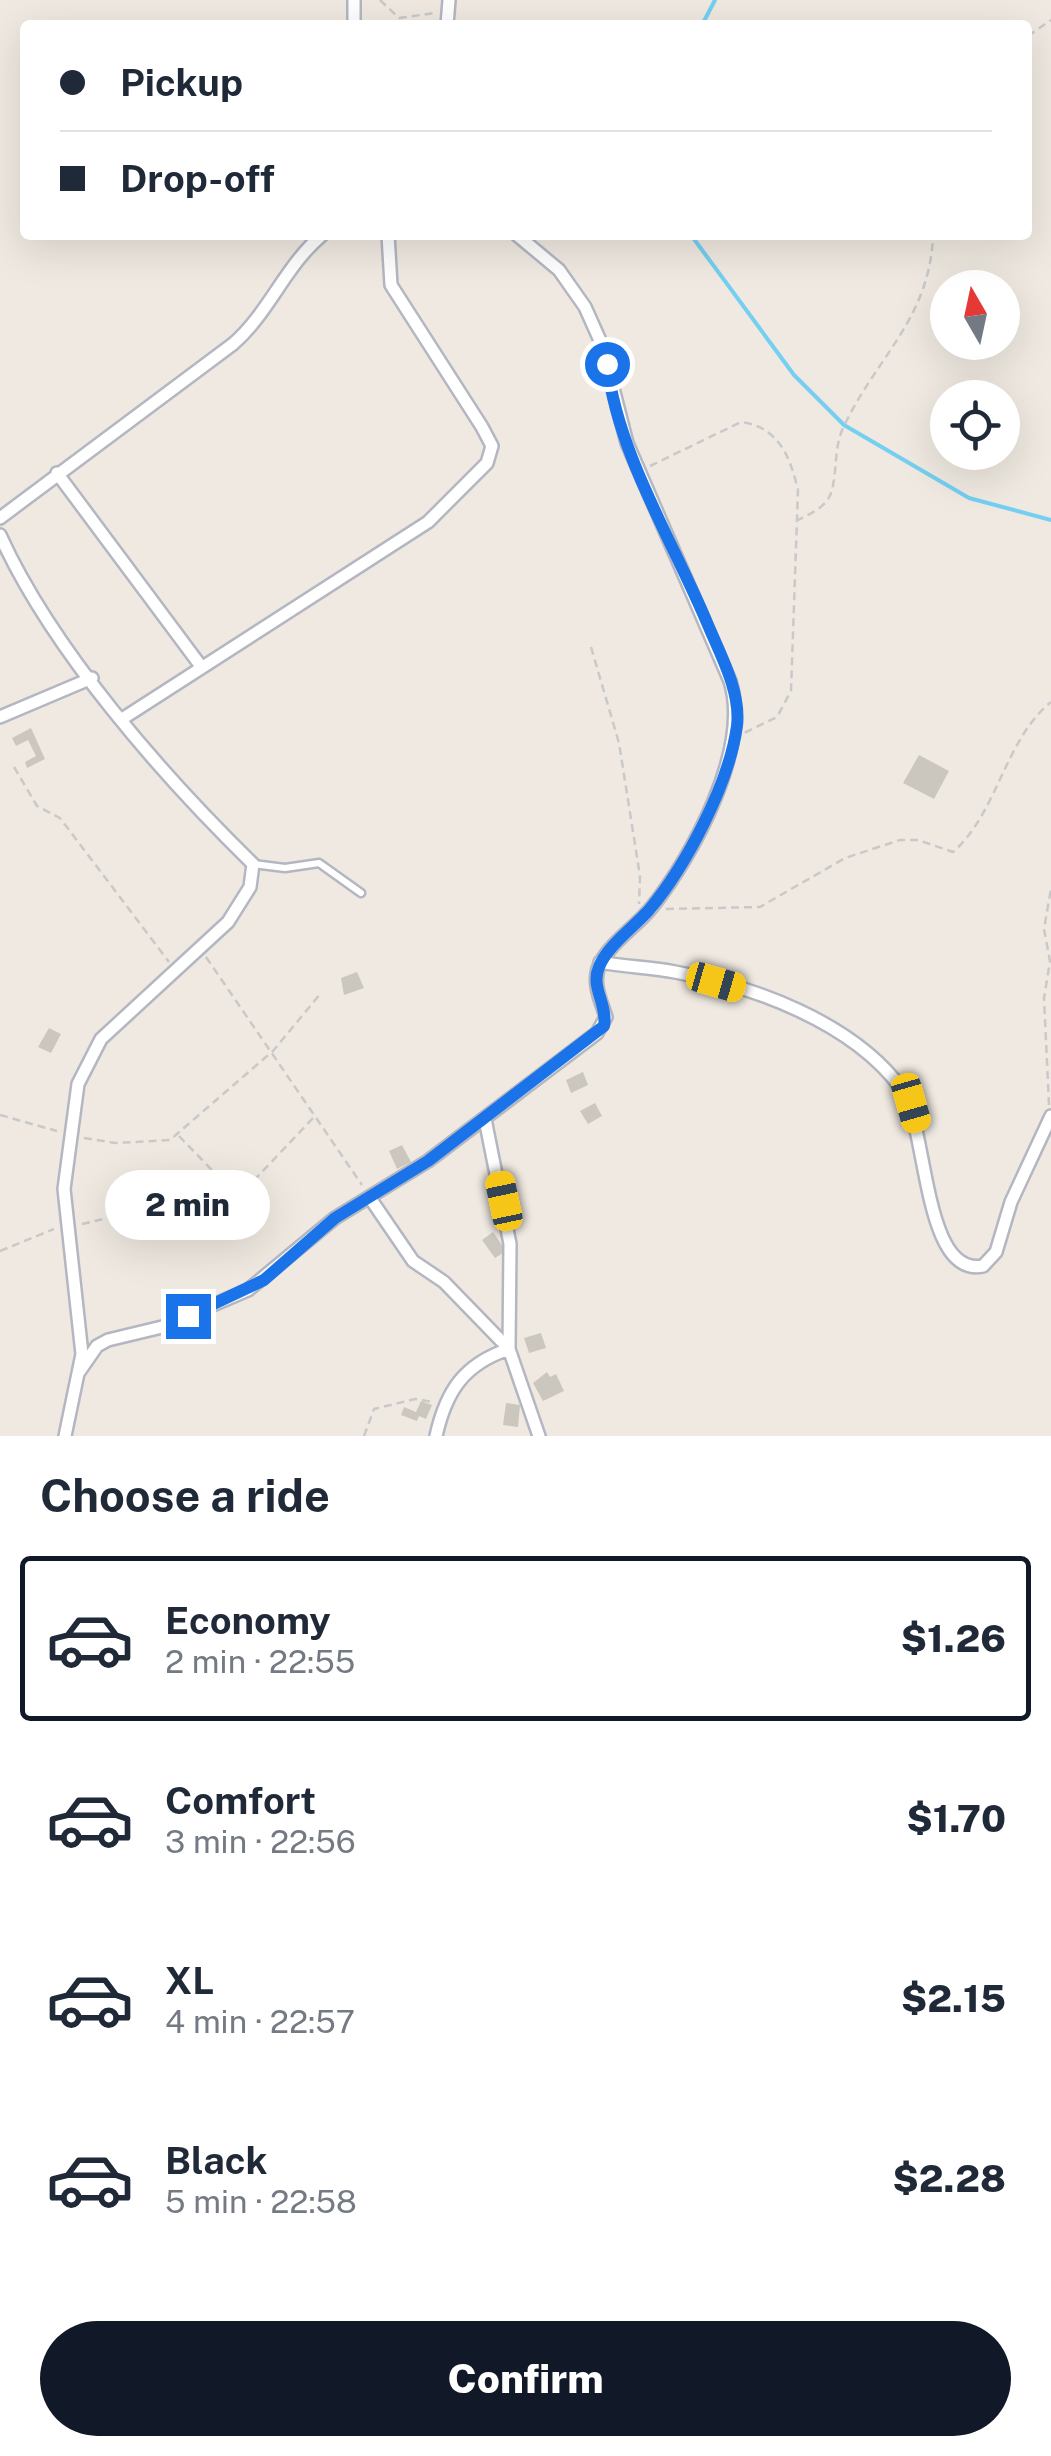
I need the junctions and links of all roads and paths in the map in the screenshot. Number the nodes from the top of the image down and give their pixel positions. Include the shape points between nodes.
1 (380, 0) edge
2 (449, 5) edge
3 (317, 240) edge
4 (388, 240) edge
5 (524, 240) edge
6 (933, 240) edge
7 (640, 472) junction
8 (57, 474) junction
9 (0, 518) edge
10 (794, 522) junction
11 (0, 536) edge
12 (592, 646) dead end
13 (200, 665) junction
14 (92, 678) junction
15 (1051, 702) edge
16 (0, 717) edge
17 (122, 719) junction
18 (735, 736) junction
19 (14, 766) dead end
20 (253, 864) junction
21 (1051, 889) edge
22 (361, 893) dead end
23 (644, 909) junction
24 (200, 947) junction
25 (600, 962) junction
26 (176, 971) junction
27 (321, 993) dead end
28 (273, 1052) junction
29 (0, 1115) edge
30 (316, 1116) junction
31 (1050, 1117) edge
32 (485, 1120) junction
33 (68, 1134) junction
34 (178, 1135) junction
35 (370, 1198) junction
36 (172, 1218) dead end
37 (66, 1226) junction
38 (0, 1251) edge
39 (509, 1349) junction
40 (79, 1372) junction
41 (444, 1405) junction
42 (65, 1436) edge
43 (364, 1436) edge
44 (436, 1436) edge
45 (539, 1436) edge

1 - 2 path via 403,19
3 - 8 street via 245,334
4 - 13 street via 391,285 482,427 492,446 486,464 428,522
5 - 7 street via 559,270 585,307
6 - 10 path via 919,308 844,425 831,494 820,509
7 - 10 path via 730,425 752,424 785,449 798,490
7 - 18 street via 730,681 738,710
8 - 9 street
8 - 13 street
10 - 18 path via 791,691 777,717
11 - 14 street
12 - 23 path via 619,743
13 - 17 street
14 - 16 street
14 - 17 street
15 - 23 path via 1010,755 996,792 953,852 900,840 845,858 760,907
17 - 20 street via 185,798
18 - 23 street via 698,832
19 - 26 path via 37,806 60,818
20 - 22 lane via 319,864
20 - 24 street via 242,902
21 - 31 path via 1044,929
23 - 25 street
24 - 26 street
24 - 28 path
25 - 31 street via 680,972 751,992 792,1008 866,1054 911,1103 932,1206 954,1262 964,1267 982,1266 996,1252
25 - 32 street via 604,1026
26 - 33 street via 87,1058
27 - 28 path
28 - 30 path
28 - 34 path
29 - 33 path
30 - 34 path via 242,1193 233,1192
30 - 35 path
32 - 35 street
32 - 39 street via 510,1244
33 - 34 path via 115,1143 163,1142
33 - 37 street
35 - 39 street via 413,1261 444,1282
35 - 40 street via 335,1218 248,1290 162,1327 108,1340
36 - 37 path via 138,1210
37 - 38 path
37 - 40 street via 79,1296
39 - 41 street via 473,1364
39 - 45 street
40 - 42 street
41 - 43 path via 420,1399 383,1405 369,1414
41 - 44 street

